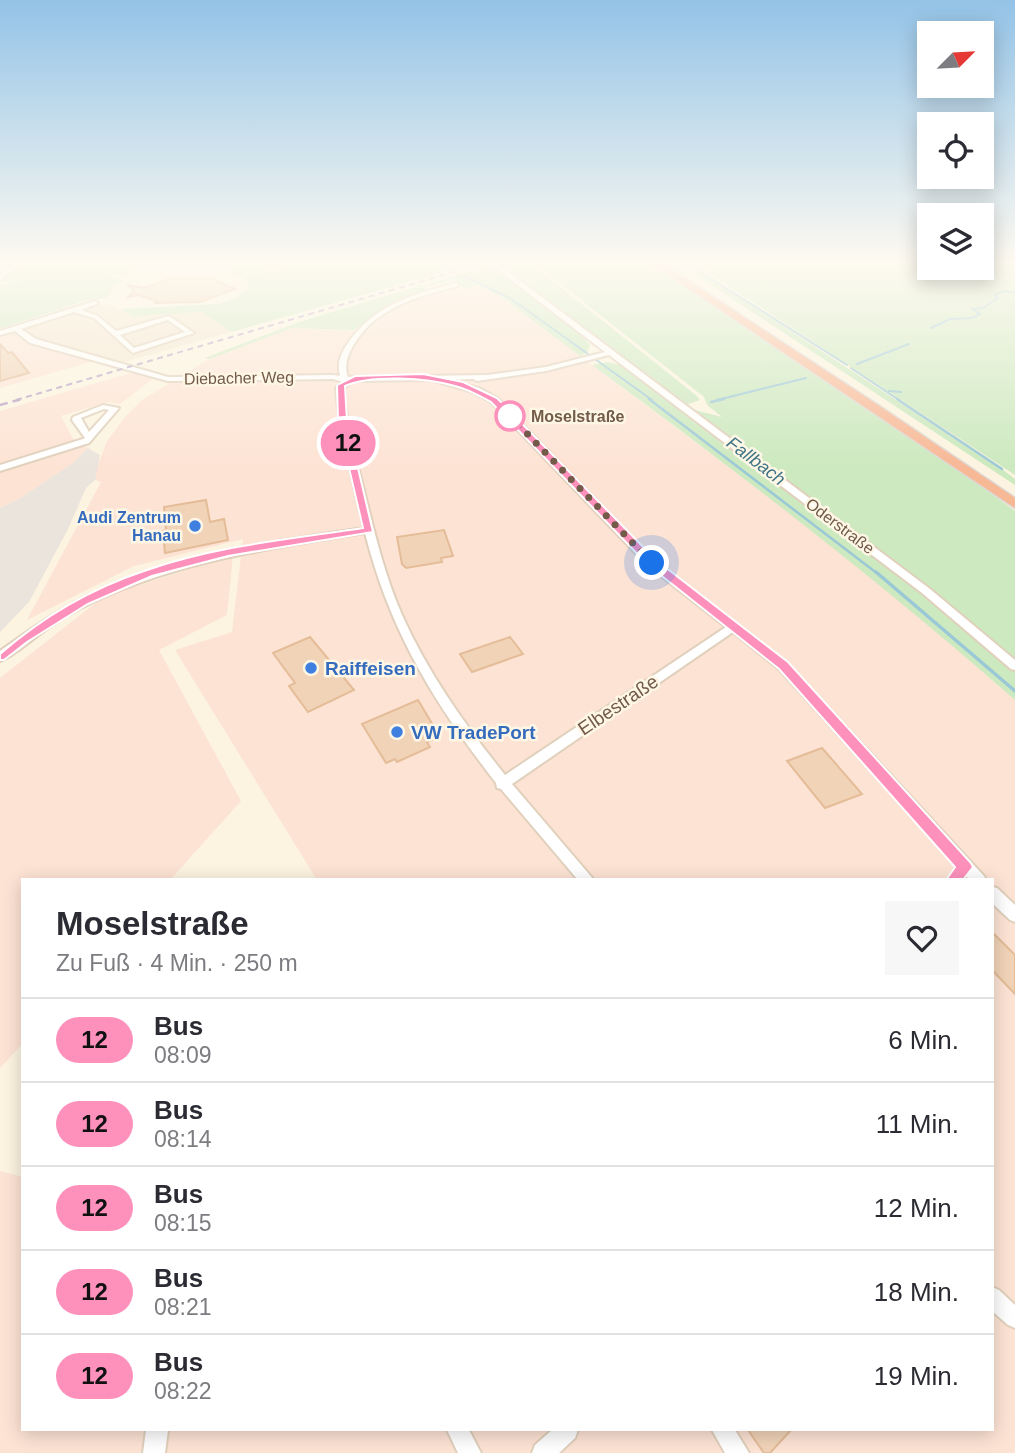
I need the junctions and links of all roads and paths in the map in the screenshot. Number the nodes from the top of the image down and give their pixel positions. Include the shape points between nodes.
1 (21, 332) edge
2 (113, 332) edge
3 (122, 332) edge
4 (188, 332) edge
5 (361, 332) edge
6 (583, 332) edge
7 (759, 332) edge
8 (770, 332) edge
9 (115, 334) junction
10 (592, 339) junction
11 (612, 355) junction
12 (591, 358) junction
13 (428, 377) junction
14 (485, 377) junction
15 (346, 380) junction
16 (476, 390) junction
17 (490, 397) junction
18 (89, 438) junction
19 (0, 468) edge
20 (1015, 493) edge
21 (1015, 504) edge
22 (369, 530) junction
23 (733, 626) junction
24 (0, 657) edge
25 (1015, 666) edge
26 (502, 784) junction
27 (965, 867) junction
28 (585, 878) edge
29 (956, 878) edge
30 (977, 878) edge
31 (994, 895) edge
32 (1015, 915) edge
33 (994, 1299) edge
34 (1015, 1318) edge
35 (157, 1431) edge
36 (459, 1431) edge
37 (566, 1431) edge
38 (724, 1431) edge
39 (154, 1453) edge
40 (470, 1453) edge
41 (543, 1453) edge
42 (738, 1453) edge

1 - 15 street, Diebacher Weg via 33,341 168,379
2 - 9 street
3 - 9 street
4 - 9 street via 134,351
5 - 15 street via 345,354 341,371
6 - 10 street, Oderstraße
7 - 21 highway
8 - 20 highway
10 - 11 street, Oderstraße
10 - 12 street via 596,349
11 - 12 street
11 - 25 street, Oderstraße via 926,591
12 - 14 street
13 - 14 street
13 - 15 street
13 - 16 street
14 - 16 street via 476,380
14 - 17 street
15 - 22 street via 340,388 342,421
16 - 17 street
17 - 23 street via 652,563
18 - 18 street via 77,417 103,407 115,408
18 - 19 street
22 - 24 street via 228,552 148,573 72,608
22 - 26 street via 397,614 426,674
23 - 26 street, Elbestraße
23 - 27 street via 783,666
26 - 28 street
27 - 29 street
27 - 30 street
31 - 32 street
33 - 34 street
35 - 39 street
36 - 40 street
37 - 41 street
38 - 42 street

